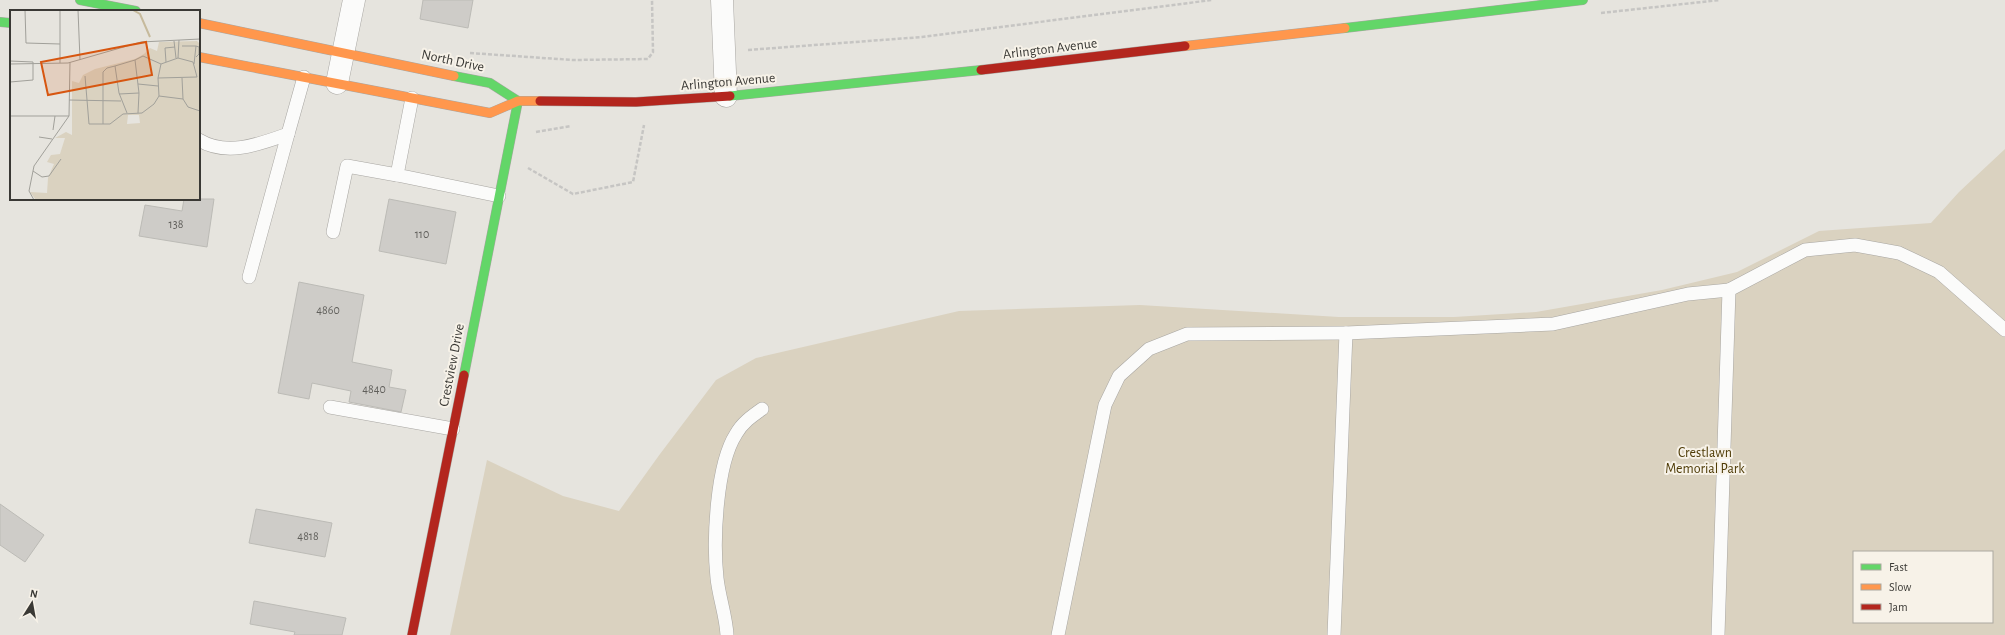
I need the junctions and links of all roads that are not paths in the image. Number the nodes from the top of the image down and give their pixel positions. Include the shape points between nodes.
1 (80, 0) edge
2 (354, 0) edge
3 (722, 0) edge
4 (1583, 0) edge
5 (131, 10) edge
6 (0, 22) edge
7 (200, 23) edge
8 (10, 24) edge
9 (343, 51) junction
10 (200, 56) edge
11 (304, 77) junction
12 (336, 83) junction
13 (726, 96) junction
14 (412, 98) junction
15 (518, 101) junction
16 (288, 134) junction
17 (200, 140) edge
18 (397, 175) junction
19 (500, 196) junction
20 (333, 232) dead end
21 (249, 277) dead end
22 (1729, 290) junction
23 (2005, 330) edge
24 (1346, 333) junction
25 (330, 407) dead end
26 (762, 409) dead end
27 (453, 429) junction
28 (412, 635) edge
29 (727, 635) edge
30 (1058, 635) edge
31 (1334, 635) edge
32 (1718, 635) edge

1 - 5 main road
2 - 9 street
3 - 13 street
4 - 13 main road, Arlington Avenue via 997,68
6 - 8 main road
7 - 9 main road, North Drive
9 - 12 street
9 - 15 main road, North Drive via 490,82
10 - 11 main road
11 - 12 main road
11 - 16 lane
12 - 14 main road
13 - 15 main road, Arlington Avenue via 649,102
14 - 15 main road via 490,112
14 - 18 lane
15 - 19 main road, Crestview Drive
16 - 17 lane via 252,147 222,148
16 - 21 lane
18 - 19 lane
18 - 20 lane via 347,166
19 - 27 main road, Crestview Drive
22 - 23 lane via 1805,250 1855,245 1899,253 1939,272
22 - 24 lane via 1688,294 1553,324
22 - 32 lane
24 - 30 lane via 1188,334 1149,349 1119,376 1105,405
24 - 31 lane
25 - 27 lane
26 - 29 lane via 744,423 728,449 716,511 717,579
27 - 28 main road, Crestview Drive

